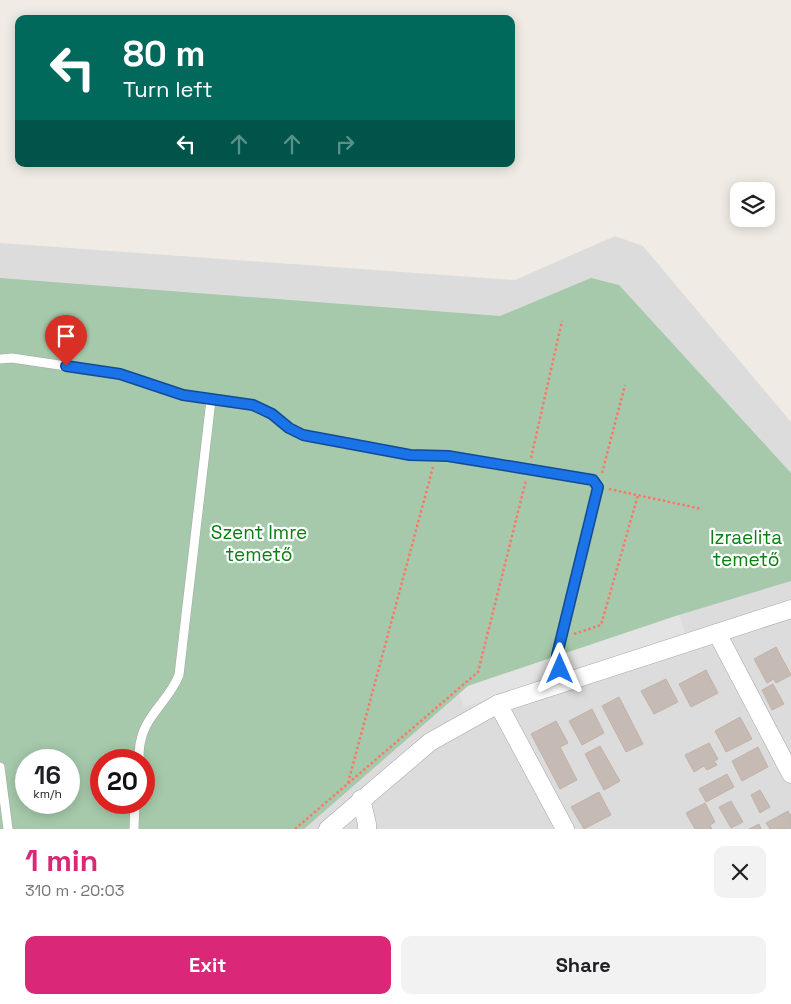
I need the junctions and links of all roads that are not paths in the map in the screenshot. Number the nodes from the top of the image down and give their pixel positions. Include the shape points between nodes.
1 (0, 359) edge
2 (211, 400) junction
3 (791, 608) edge
4 (717, 633) junction
5 (562, 683) junction
6 (498, 704) junction
7 (140, 749) edge
8 (0, 767) edge
9 (791, 774) edge
10 (361, 799) junction
11 (135, 814) edge
12 (8, 829) edge
13 (134, 829) edge
14 (328, 829) edge
15 (367, 829) edge
16 (566, 829) edge

1 - 2 lane via 120,374 183,395
2 - 5 lane via 253,405 303,435 410,455 448,456 593,480 598,487 557,655
2 - 7 lane via 179,675 146,725
3 - 4 street
4 - 5 street
4 - 9 street
5 - 6 street
6 - 10 street via 430,742
6 - 16 street
8 - 12 lane
10 - 14 street
10 - 15 street
11 - 13 lane

